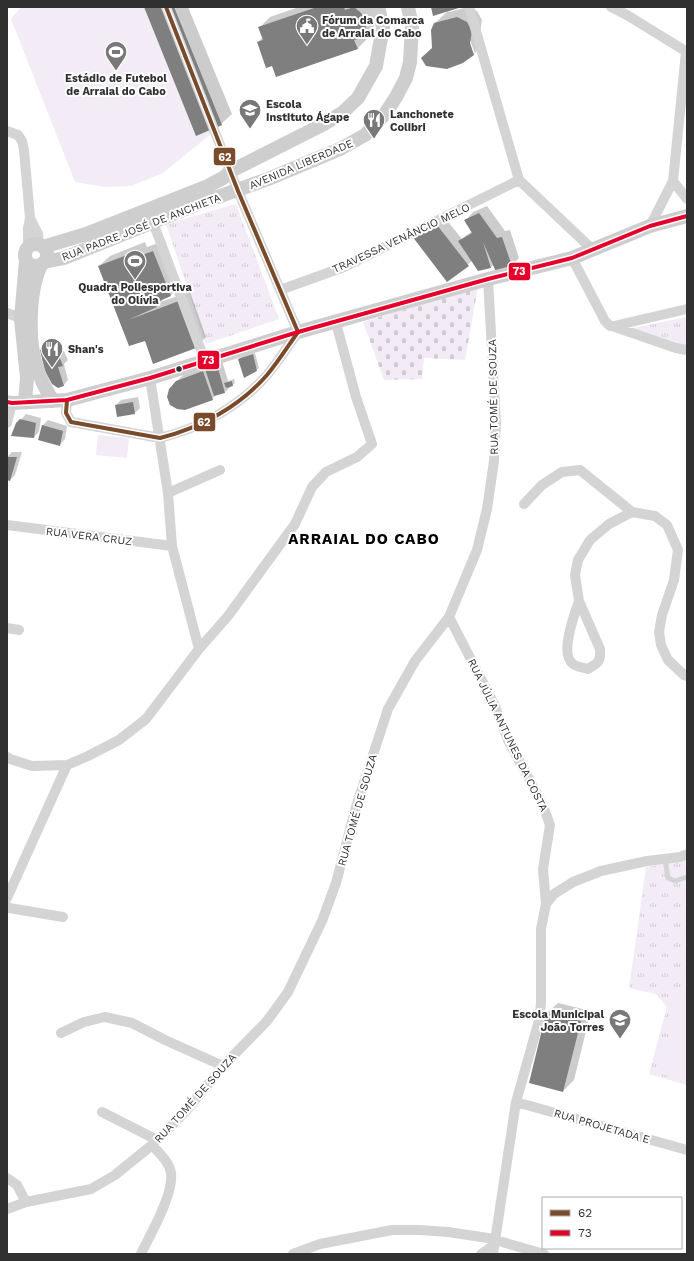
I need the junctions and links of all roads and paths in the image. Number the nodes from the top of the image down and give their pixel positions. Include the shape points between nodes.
1 (166, 7) edge
2 (378, 7) edge
3 (408, 7) edge
4 (469, 7) edge
5 (612, 7) edge
6 (629, 11) edge
7 (687, 52) edge
8 (7, 131) edge
9 (230, 171) junction
10 (520, 180) junction
11 (673, 181) junction
12 (238, 191) junction
13 (687, 199) edge
14 (151, 216) junction
15 (687, 216) edge
16 (650, 226) junction
17 (34, 250) junction
18 (594, 250) junction
19 (572, 258) junction
20 (42, 264) junction
21 (488, 279) junction
22 (280, 290) junction
23 (687, 309) edge
24 (7, 313) edge
25 (26, 320) junction
26 (336, 322) junction
27 (614, 326) junction
28 (298, 332) junction
29 (687, 350) edge
30 (205, 361) junction
31 (33, 377) junction
32 (150, 378) junction
33 (67, 400) junction
34 (53, 401) junction
35 (15, 402) edge
36 (7, 423) edge
37 (160, 438) junction
38 (220, 470) dead end
39 (168, 493) junction
40 (524, 504) dead end
41 (632, 512) junction
42 (7, 525) edge
43 (172, 546) junction
44 (580, 601) junction
45 (449, 617) junction
46 (7, 628) edge
47 (19, 630) dead end
48 (199, 650) junction
49 (687, 676) edge
50 (7, 757) edge
51 (67, 765) junction
52 (687, 854) edge
53 (665, 859) junction
54 (687, 877) edge
55 (7, 898) edge
56 (546, 904) junction
57 (7, 906) edge
58 (64, 917) dead end
59 (62, 1032) dead end
60 (223, 1066) junction
61 (516, 1102) junction
62 (102, 1112) dead end
63 (155, 1143) junction
64 (687, 1150) edge
65 (7, 1178) edge
66 (26, 1202) junction
67 (7, 1209) edge
68 (492, 1244) edge
69 (141, 1254) edge
70 (293, 1254) edge
71 (481, 1254) edge
72 (544, 1254) edge

1 - 9 street
2 - 9 main road, AVENIDA LIBERDADE via 383,27 376,66 358,98 342,113 324,124
3 - 12 main road, AVENIDA LIBERDADE via 412,26 410,62 406,78 385,114 365,135 340,149
4 - 10 street
5 - 6 street
6 - 7 street
7 - 11 street
8 - 17 street via 18,135 24,150 30,218 38,234
9 - 12 street
9 - 14 main road, RUA PADRE JOSÉ DE ANCHIETA via 223,178
10 - 18 street
10 - 22 street, TRAVESSA VENÂNCIO MELO via 344,267
11 - 13 street
11 - 16 street
12 - 14 main road, RUA PADRE JOSÉ DE ANCHIETA
12 - 22 street
14 - 17 main road, RUA PADRE JOSÉ DE ANCHIETA
14 - 20 main road, RUA PADRE JOSÉ DE ANCHIETA via 64,258
14 - 30 street
15 - 16 main road
16 - 18 main road
17 - 20 main road via 32,265
17 - 25 main road
18 - 19 main road
19 - 21 main road
19 - 27 street via 605,321
20 - 25 main road via 35,280
21 - 26 main road
21 - 45 street, RUA TOMÉ DE SOUZA via 496,423 494,461 487,509 477,550
22 - 28 street
23 - 27 street
24 - 25 street
25 - 31 main road via 34,360
26 - 28 main road
26 - 48 street via 356,397 372,444 357,456 326,472 312,486 295,524 228,616
27 - 29 street
28 - 30 main road
28 - 37 street via 267,375 238,402 199,424
30 - 32 main road
31 - 34 main road
31 - 35 main road
32 - 33 main road
32 - 37 street
33 - 34 main road
33 - 37 street via 66,413 71,422
34 - 35 main road
35 - 36 street
37 - 39 street
38 - 39 street
39 - 43 street
40 - 41 street via 542,485 562,472 580,470
41 - 44 street via 609,524 590,540 578,560 575,575
41 - 49 street via 655,516 667,525 678,550 674,580 659,632 661,645 668,660
42 - 43 street, RUA VERA CRUZ
43 - 48 street
44 - 44 street via 572,620 567,647 569,659 573,664 588,669 601,657
45 - 56 street, RUA JÚLIA ANTUNES DA COSTA via 494,704 508,740 542,803 550,825 542,869
45 - 60 street, RUA TOMÉ DE SOUZA via 415,661 388,709 356,808 336,883 322,921 288,992 267,1021
46 - 47 street
48 - 51 street via 146,719 119,740
50 - 51 street via 32,766
51 - 55 street
52 - 53 street
53 - 54 lane via 668,878 675,881
53 - 56 street via 600,871 554,894
56 - 61 street, RUA JÚLIA ANTUNES DA COSTA via 541,930 540,1017
57 - 58 street
59 - 60 street via 84,1022 105,1017 132,1022
60 - 63 street, RUA TOMÉ DE SOUZA via 186,1111
61 - 64 street, RUA PROJETADA E
61 - 68 street, RUA JÚLIA ANTUNES DA COSTA
62 - 63 street
63 - 66 street, RUA TOMÉ DE SOUZA via 115,1175 91,1189
63 - 69 street via 171,1174 170,1192
65 - 66 street via 17,1185
66 - 67 street, RUA TOMÉ DE SOUZA
68 - 70 street via 448,1232 392,1230 320,1244
68 - 71 street
68 - 72 street

